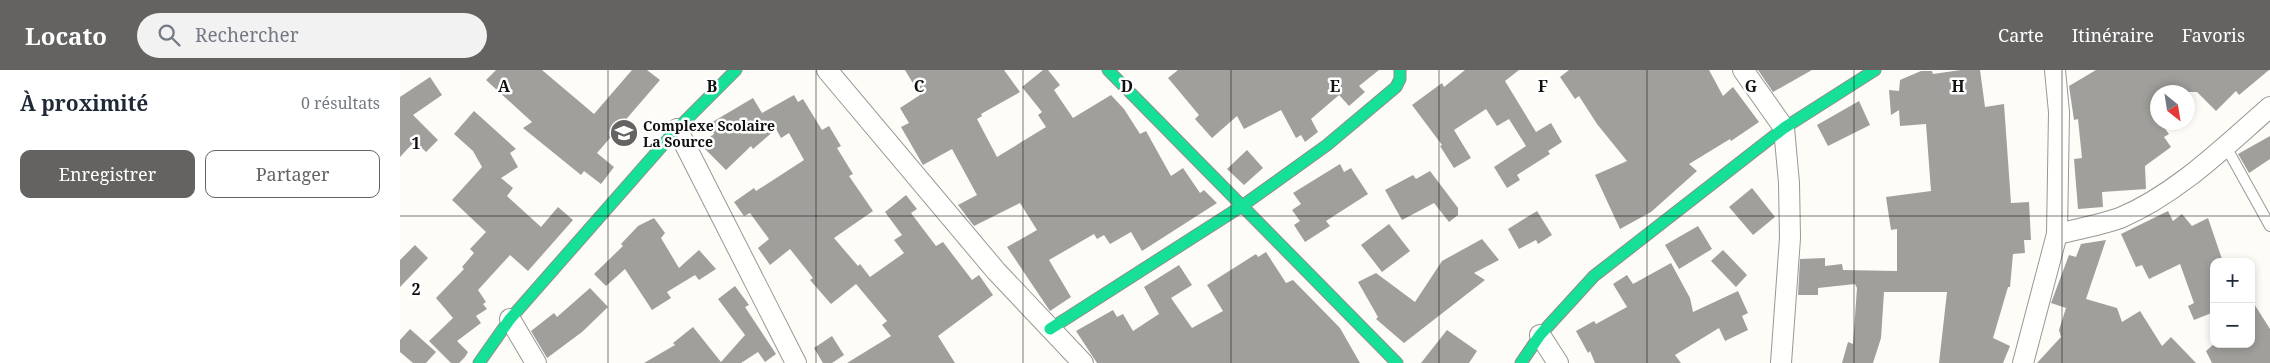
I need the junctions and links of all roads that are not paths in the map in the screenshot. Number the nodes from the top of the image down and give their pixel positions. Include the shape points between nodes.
1 (736, 70) edge
2 (828, 70) edge
3 (1108, 70) edge
4 (1400, 70) edge
5 (1743, 70) edge
6 (1875, 70) edge
7 (2055, 70) edge
8 (2270, 107) edge
9 (1784, 128) junction
10 (676, 129) junction
11 (2225, 145) junction
12 (1242, 206) junction
13 (2270, 226) edge
14 (2057, 234) junction
15 (510, 319) junction
16 (1050, 329) junction
17 (1540, 336) junction
18 (479, 363) edge
19 (536, 363) edge
20 (796, 363) edge
21 (1083, 363) edge
22 (1397, 363) edge
23 (1521, 363) edge
24 (1558, 363) edge
25 (1781, 363) edge
26 (2022, 363) edge

1 - 10 street
2 - 16 street via 996,271
3 - 12 street
4 - 12 street via 1396,87 1327,145
5 - 9 street
6 - 9 street
7 - 14 street via 2059,112
8 - 11 street
9 - 17 street via 1594,276
9 - 25 street via 1790,238
10 - 15 street
10 - 20 street
11 - 13 lane
11 - 14 street via 2153,201 2119,218
12 - 16 street
12 - 22 street
14 - 26 street
15 - 18 street
15 - 19 street
16 - 21 street
17 - 23 street
17 - 24 street

